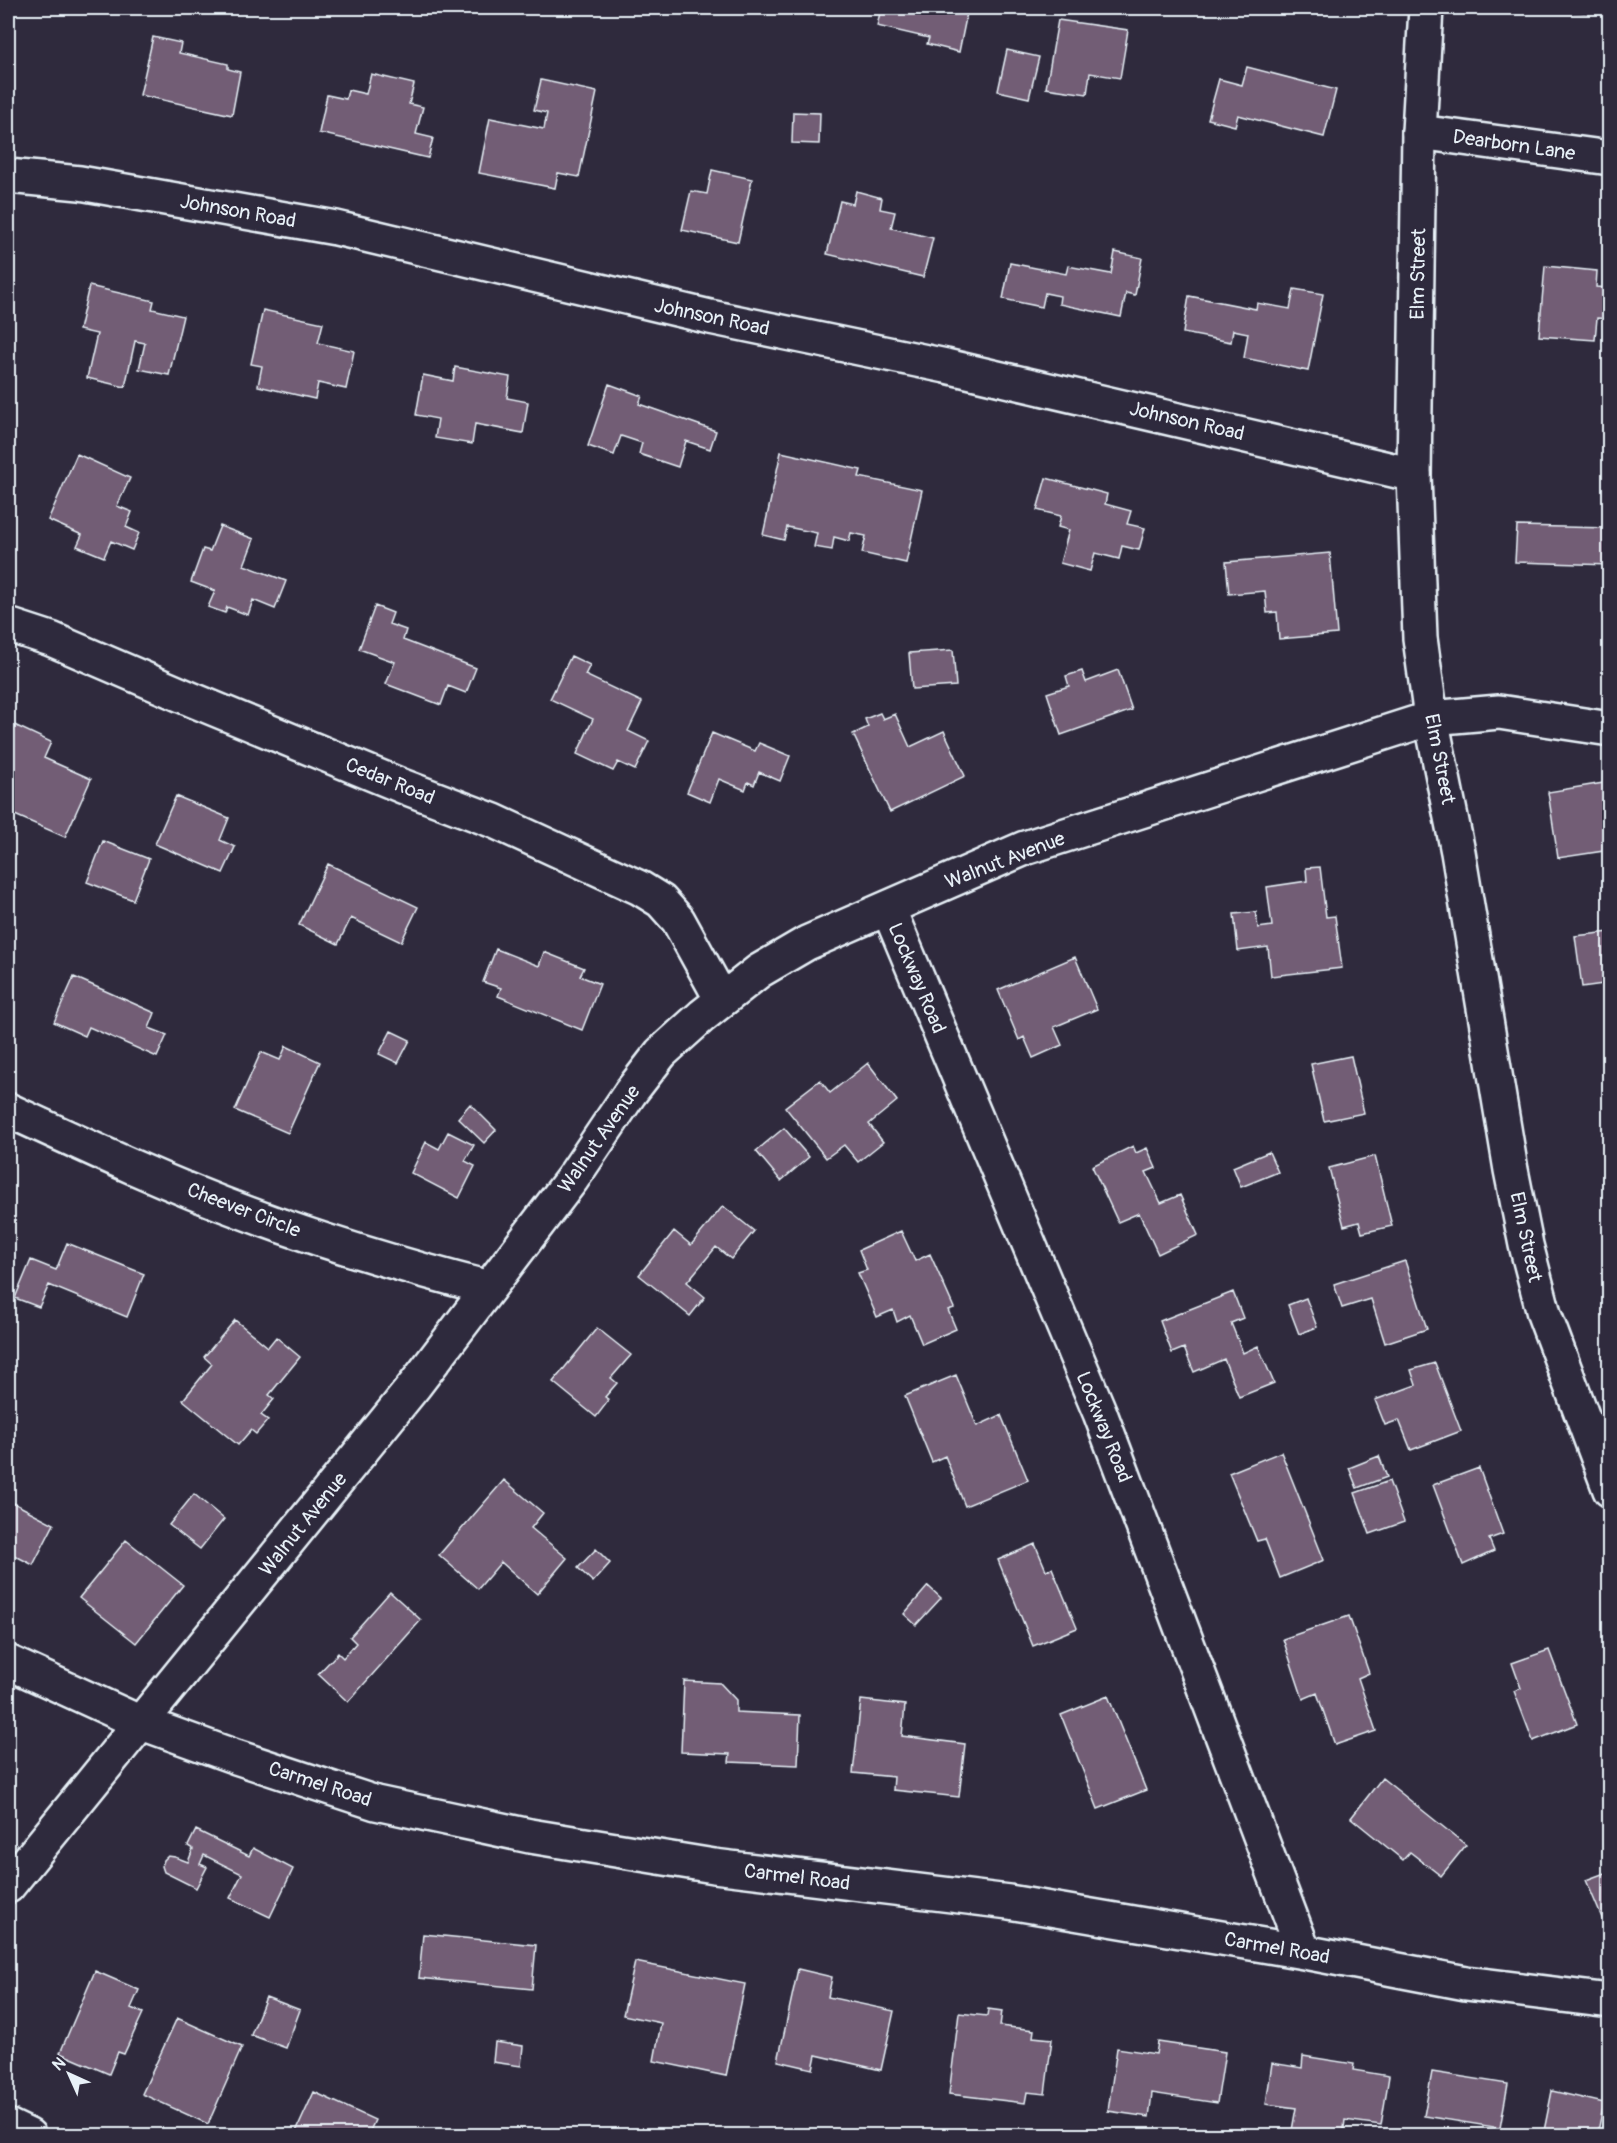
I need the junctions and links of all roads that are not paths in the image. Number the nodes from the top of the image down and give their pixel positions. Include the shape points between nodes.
1 (1426, 8) edge
2 (1419, 132) junction
3 (1610, 158) edge
4 (8, 176) edge
5 (1414, 475) junction
6 (8, 625) edge
7 (1431, 718) junction
8 (1610, 729) edge
9 (888, 908) junction
10 (722, 1000) junction
11 (8, 1110) edge
12 (489, 1288) junction
13 (1610, 1490) edge
14 (8, 1662) edge
15 (139, 1722) junction
16 (8, 1886) edge
17 (1304, 1952) junction
18 (1610, 2001) edge
19 (8, 2126) edge
20 (29, 2136) edge

1 - 2 street, Elm Street
2 - 3 street, Dearborn Lane
2 - 5 street, Elm Street
4 - 5 street, Johnson Road via 80,183 336,228 710,317 946,366
5 - 7 street, Elm Street via 1420,638
6 - 10 street, Cedar Road via 51,639 494,821 640,888 678,920
7 - 8 street, Walnut Avenue via 1499,712
7 - 9 street, Walnut Avenue via 1025,848
7 - 13 street, Elm Street via 1526,1245 1544,1314
9 - 10 street, Walnut Avenue via 807,943 759,971
9 - 17 street, Lockway Road via 1100,1413
10 - 12 street, Walnut Avenue via 662,1053
11 - 12 street, Cheever Circle via 246,1214 405,1266
12 - 15 street, Walnut Avenue via 401,1403
14 - 15 street, Carmel Road
15 - 16 street, Walnut Avenue
15 - 17 street, Carmel Road via 376,1803 530,1836 714,1866 1009,1902
17 - 18 street, Carmel Road via 1466,1983
19 - 20 street

